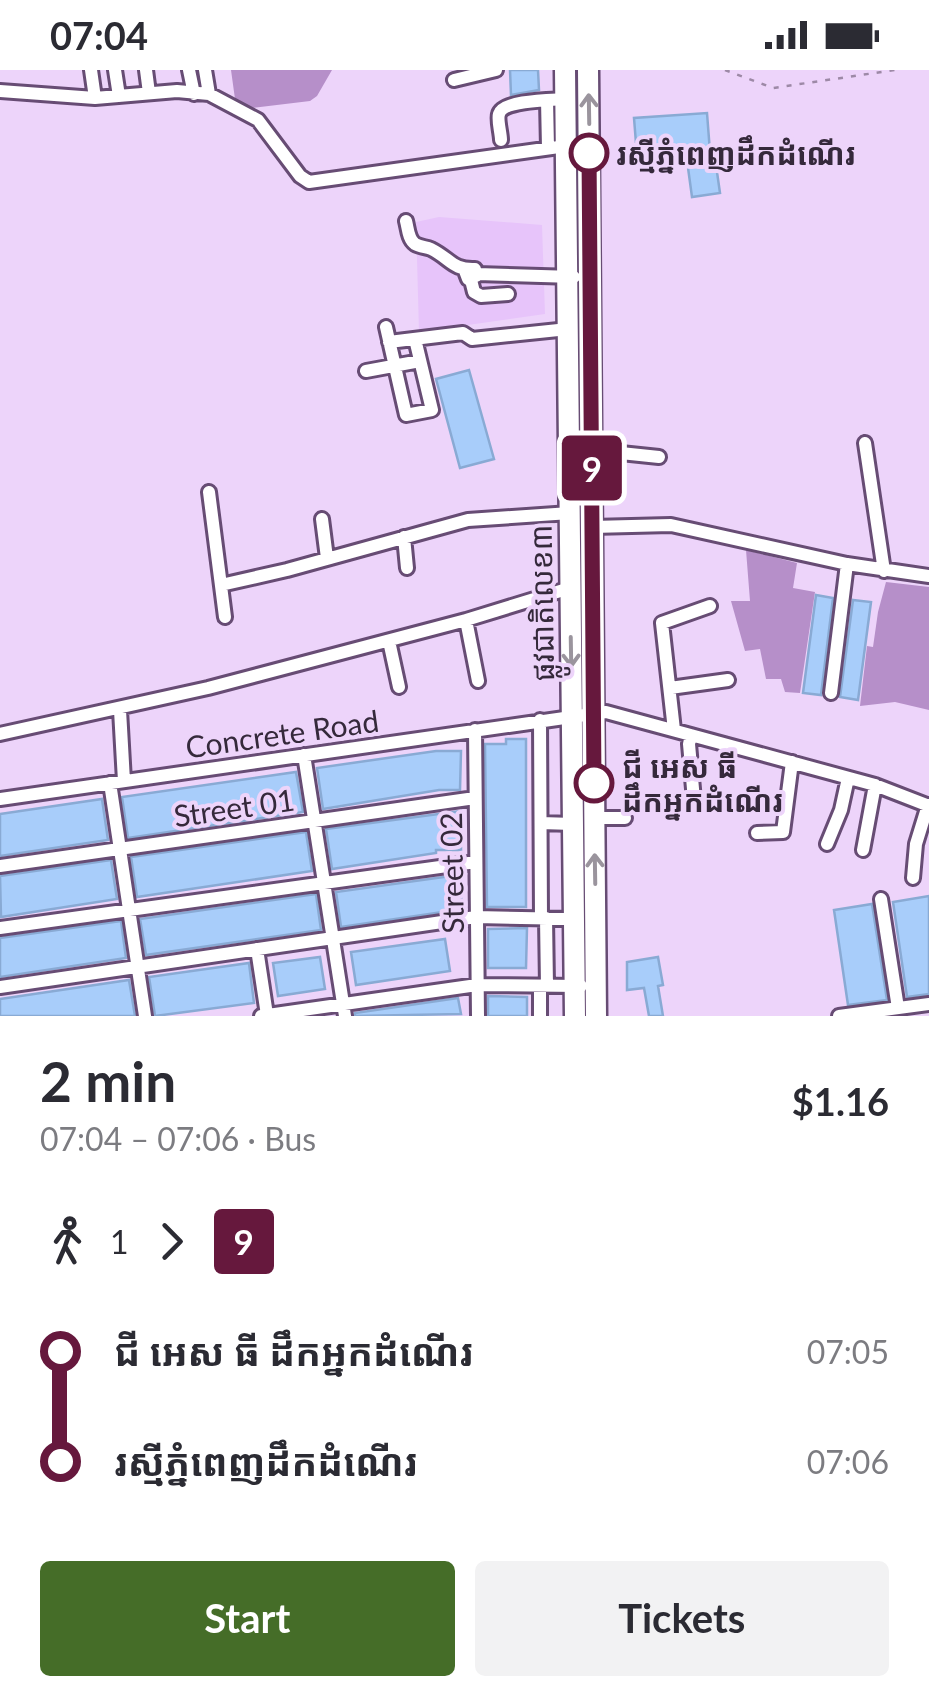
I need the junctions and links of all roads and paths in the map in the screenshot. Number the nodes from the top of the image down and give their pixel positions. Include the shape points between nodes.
1 (92, 70) edge
2 (116, 70) edge
3 (146, 70) edge
4 (189, 70) edge
5 (205, 70) edge
6 (496, 70) edge
7 (563, 70) edge
8 (588, 70) edge
9 (725, 70) edge
10 (895, 70) edge
11 (454, 80) dead end
12 (0, 92) edge
13 (149, 93) junction
14 (202, 94) junction
15 (119, 96) junction
16 (94, 98) junction
17 (556, 100) junction
18 (557, 139) junction
19 (502, 140) dead end
20 (406, 221) dead end
21 (471, 275) junction
22 (567, 277) junction
23 (590, 277) junction
24 (508, 294) dead end
25 (386, 327) dead end
26 (568, 329) junction
27 (415, 339) junction
28 (389, 342) junction
29 (420, 361) junction
30 (394, 366) junction
31 (366, 370) dead end
32 (865, 443) dead end
33 (592, 450) junction
34 (659, 457) dead end
35 (209, 492) dead end
36 (570, 513) junction
37 (322, 519) dead end
38 (592, 527) junction
39 (404, 537) junction
40 (328, 558) junction
41 (847, 564) junction
42 (408, 568) dead end
43 (884, 571) junction
44 (929, 576) edge
45 (221, 586) junction
46 (570, 588) junction
47 (710, 606) dead end
48 (225, 617) dead end
49 (466, 620) junction
50 (389, 641) junction
51 (728, 680) dead end
52 (478, 682) dead end
53 (398, 687) dead end
54 (670, 688) junction
55 (832, 694) dead end
56 (120, 710) junction
57 (594, 712) junction
58 (572, 716) junction
59 (540, 720) junction
60 (474, 730) junction
61 (674, 730) junction
62 (0, 734) edge
63 (691, 734) junction
64 (304, 755) junction
65 (792, 762) junction
66 (848, 778) junction
67 (117, 782) junction
68 (875, 785) junction
69 (475, 798) junction
70 (0, 799) edge
71 (694, 800) dead end
72 (928, 805) edge
73 (594, 818) junction
74 (625, 818) dead end
75 (315, 821) junction
76 (541, 823) junction
77 (573, 824) junction
78 (757, 833) dead end
79 (826, 844) dead end
80 (120, 849) junction
81 (863, 850) dead end
82 (476, 862) junction
83 (0, 866) edge
84 (914, 878) dead end
85 (324, 883) junction
86 (880, 899) dead end
87 (129, 910) junction
88 (476, 918) junction
89 (544, 918) junction
90 (574, 919) junction
91 (0, 928) edge
92 (333, 938) junction
93 (257, 949) junction
94 (137, 967) junction
95 (477, 985) junction
96 (543, 986) junction
97 (585, 986) junction
98 (0, 987) edge
99 (929, 1004) edge
100 (898, 1008) junction
101 (344, 1010) edge
102 (145, 1016) edge
103 (264, 1016) edge
104 (478, 1016) edge
105 (540, 1016) edge
106 (575, 1016) edge
107 (596, 1016) edge
108 (839, 1016) edge

1 - 16 street
2 - 15 street
3 - 13 street
4 - 14 street
5 - 14 street
6 - 11 street
7 - 17 highway, ផ្លូវជាតិលេខ៣
23 -> 8 highway, ផ្លូវជាតិលេខ៣
9 - 10 path via 774,88
12 - 16 street
13 - 14 street
13 - 15 street
14 - 18 street via 258,120 309,182
15 - 16 street
17 - 18 highway, ផ្លូវជាតិលេខ៣
17 - 19 street via 502,108
18 - 22 highway, ផ្លូវជាតិលេខ៣
20 - 21 street via 416,245
21 - 22 street
21 - 24 street via 481,296
22 - 23 street
22 - 26 highway, ផ្លូវជាតិលេខ៣
23 - 33 highway, ផ្លូវជាតិលេខ៣
25 - 28 street
26 - 27 street
26 - 36 highway, ផ្លូវជាតិលេខ៣
27 - 28 street
27 - 29 street
28 - 30 street
29 - 30 street
29 - 30 street via 432,410 406,415
30 - 31 street
32 - 43 street
33 - 34 street
33 - 38 highway, ផ្លូវជាតិលេខ៣
35 - 45 street
36 - 39 street via 468,520
36 - 46 highway, ផ្លូវជាតិលេខ៣
37 - 40 street
38 - 41 street via 671,525
38 - 57 highway, ផ្លូវជាតិលេខ៣
39 - 40 street
39 - 42 street
40 - 45 street
41 - 43 street
41 - 55 street
43 - 44 street
45 - 48 street
46 - 49 street
46 -> 58 highway, ផ្លូវជាតិលេខ៣
47 - 54 street via 662,623
49 - 50 street
49 - 52 street
50 - 53 street
50 - 56 street
51 - 54 street
54 - 61 street
56 - 62 street
56 - 67 street
57 - 58 street, Concrete Road
57 - 61 street
57 - 73 highway, ផ្លូវជាតិលេខ៣
58 - 59 street, Concrete Road
58 - 77 highway, ផ្លូវជាតិលេខ៣
59 - 60 street, Concrete Road
59 - 76 street
60 - 64 street, Concrete Road
60 - 69 street, Street 02
61 - 63 street
63 - 65 street
63 - 71 street
64 - 67 street, Concrete Road
64 - 75 street
65 - 66 street
65 - 78 street via 782,832
66 - 68 street
66 - 79 street
67 - 70 street, Concrete Road
67 - 80 street
68 - 72 street
68 - 81 street
69 - 75 street, Street 01
69 - 82 street, Street 02
72 - 84 street
73 - 74 street
97 -> 73 highway, ផ្លូវជាតិលេខ៣
75 - 80 street, Street 01
75 - 85 street
76 - 77 street
76 - 89 street
77 - 90 highway, ផ្លូវជាតិលេខ៣
80 - 83 street, Street 01
80 - 87 street
82 - 85 street
82 - 88 street, Street 02
85 - 87 street
85 - 92 street
86 - 100 street
87 - 91 street
87 - 94 street
88 - 89 street
88 - 92 street
88 - 95 street, Street 02
89 - 90 street
89 - 96 street
90 - 97 highway, ផ្លូវជាតិលេខ៣
92 - 93 street
92 - 101 street
93 - 94 street
93 - 103 street
94 - 98 street
94 - 102 street
95 - 96 street
95 - 101 street
95 - 104 street, Street 02
96 - 97 street
96 - 105 street
97 - 106 highway, ផ្លូវជាតិលេខ៣
97 - 107 highway, ផ្លូវជាតិលេខ៣
99 - 100 street
100 - 108 street
101 - 103 street

